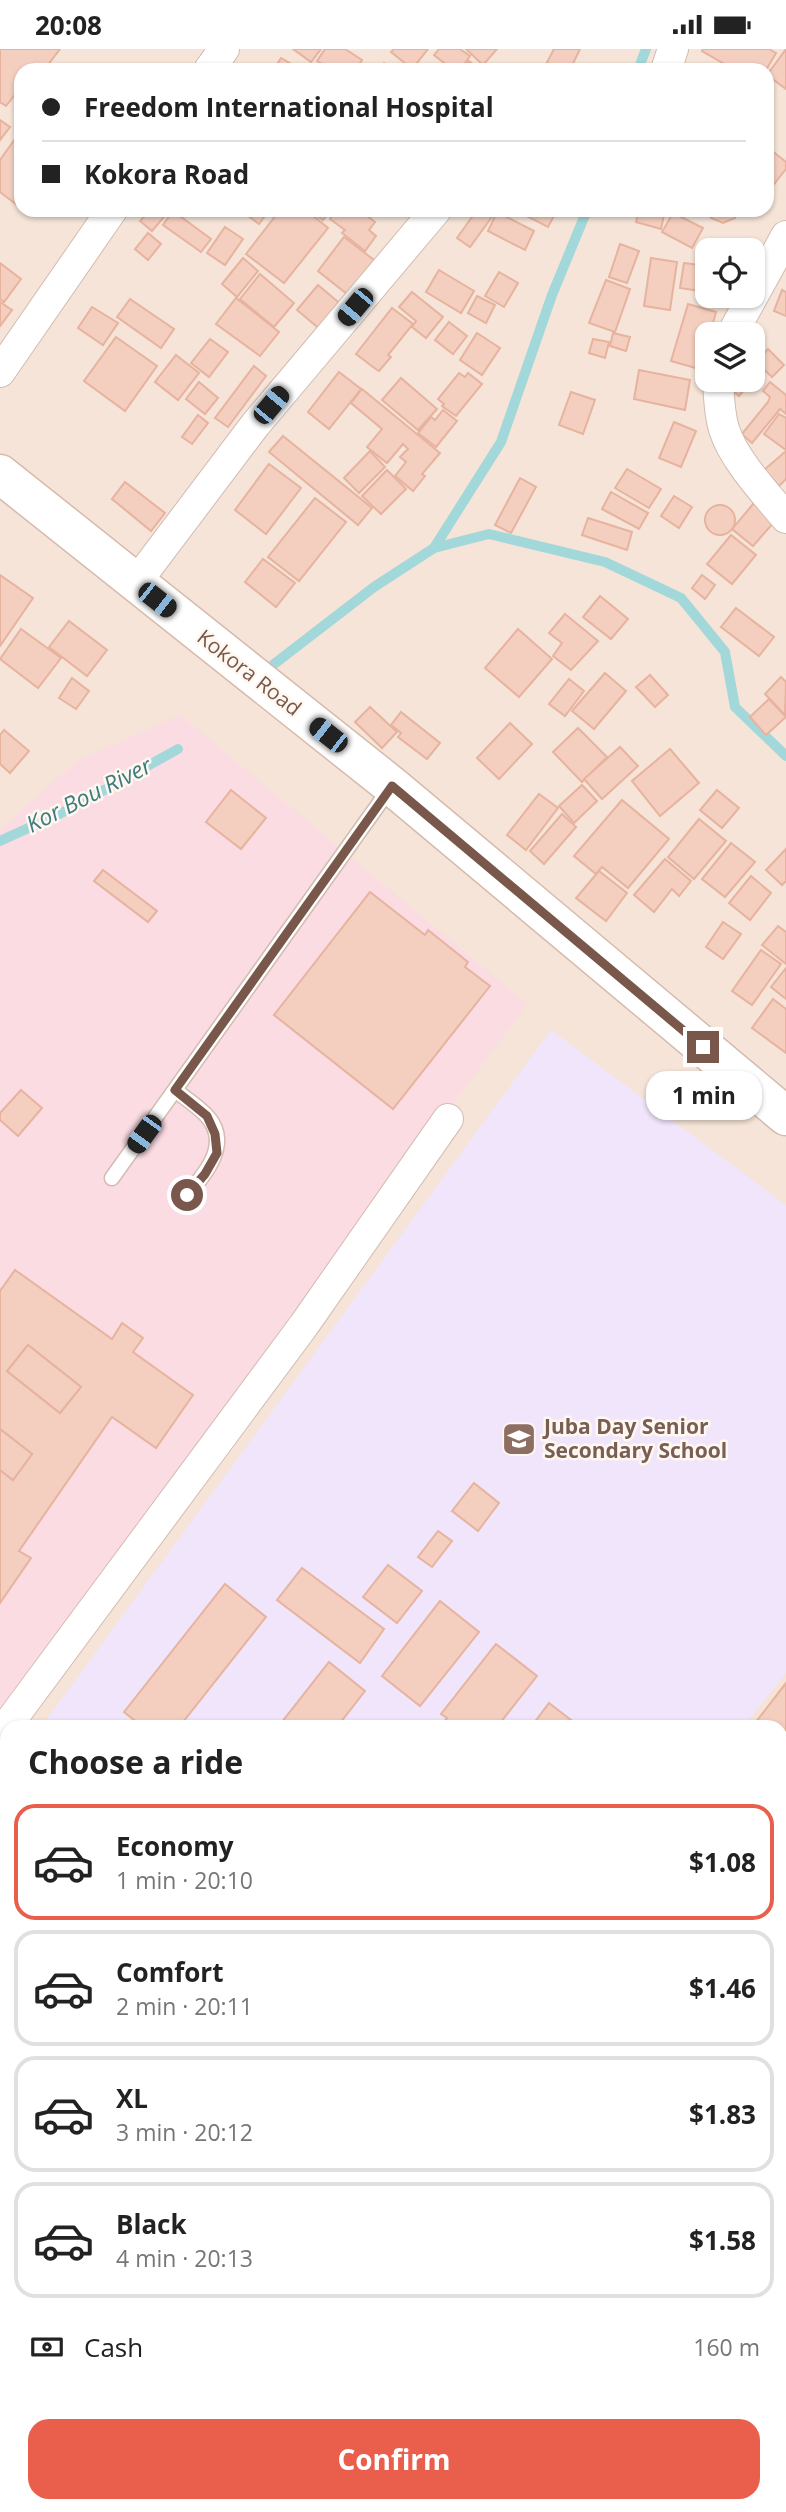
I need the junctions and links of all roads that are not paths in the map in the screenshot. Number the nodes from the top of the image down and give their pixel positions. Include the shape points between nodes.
1 (107, 217) edge
2 (430, 217) edge
3 (786, 236) edge
4 (739, 322) edge
5 (0, 372) edge
6 (718, 392) edge
7 (0, 474) edge
8 (786, 518) edge
9 (135, 584) junction
10 (392, 786) junction
11 (175, 1090) junction
12 (786, 1117) edge
13 (448, 1119) dead end
14 (112, 1178) dead end
15 (187, 1195) dead end
16 (11, 1720) edge

1 - 5 street
2 - 9 street via 254,425
3 - 4 street
6 - 8 street via 725,431 749,473
7 - 9 street, Kokora Road
9 - 10 street, Kokora Road
10 - 11 lane
10 - 12 street, Kokora Road
11 - 14 lane
11 - 15 lane via 207,1116 215,1134 217,1153
13 - 16 street via 304,1325

